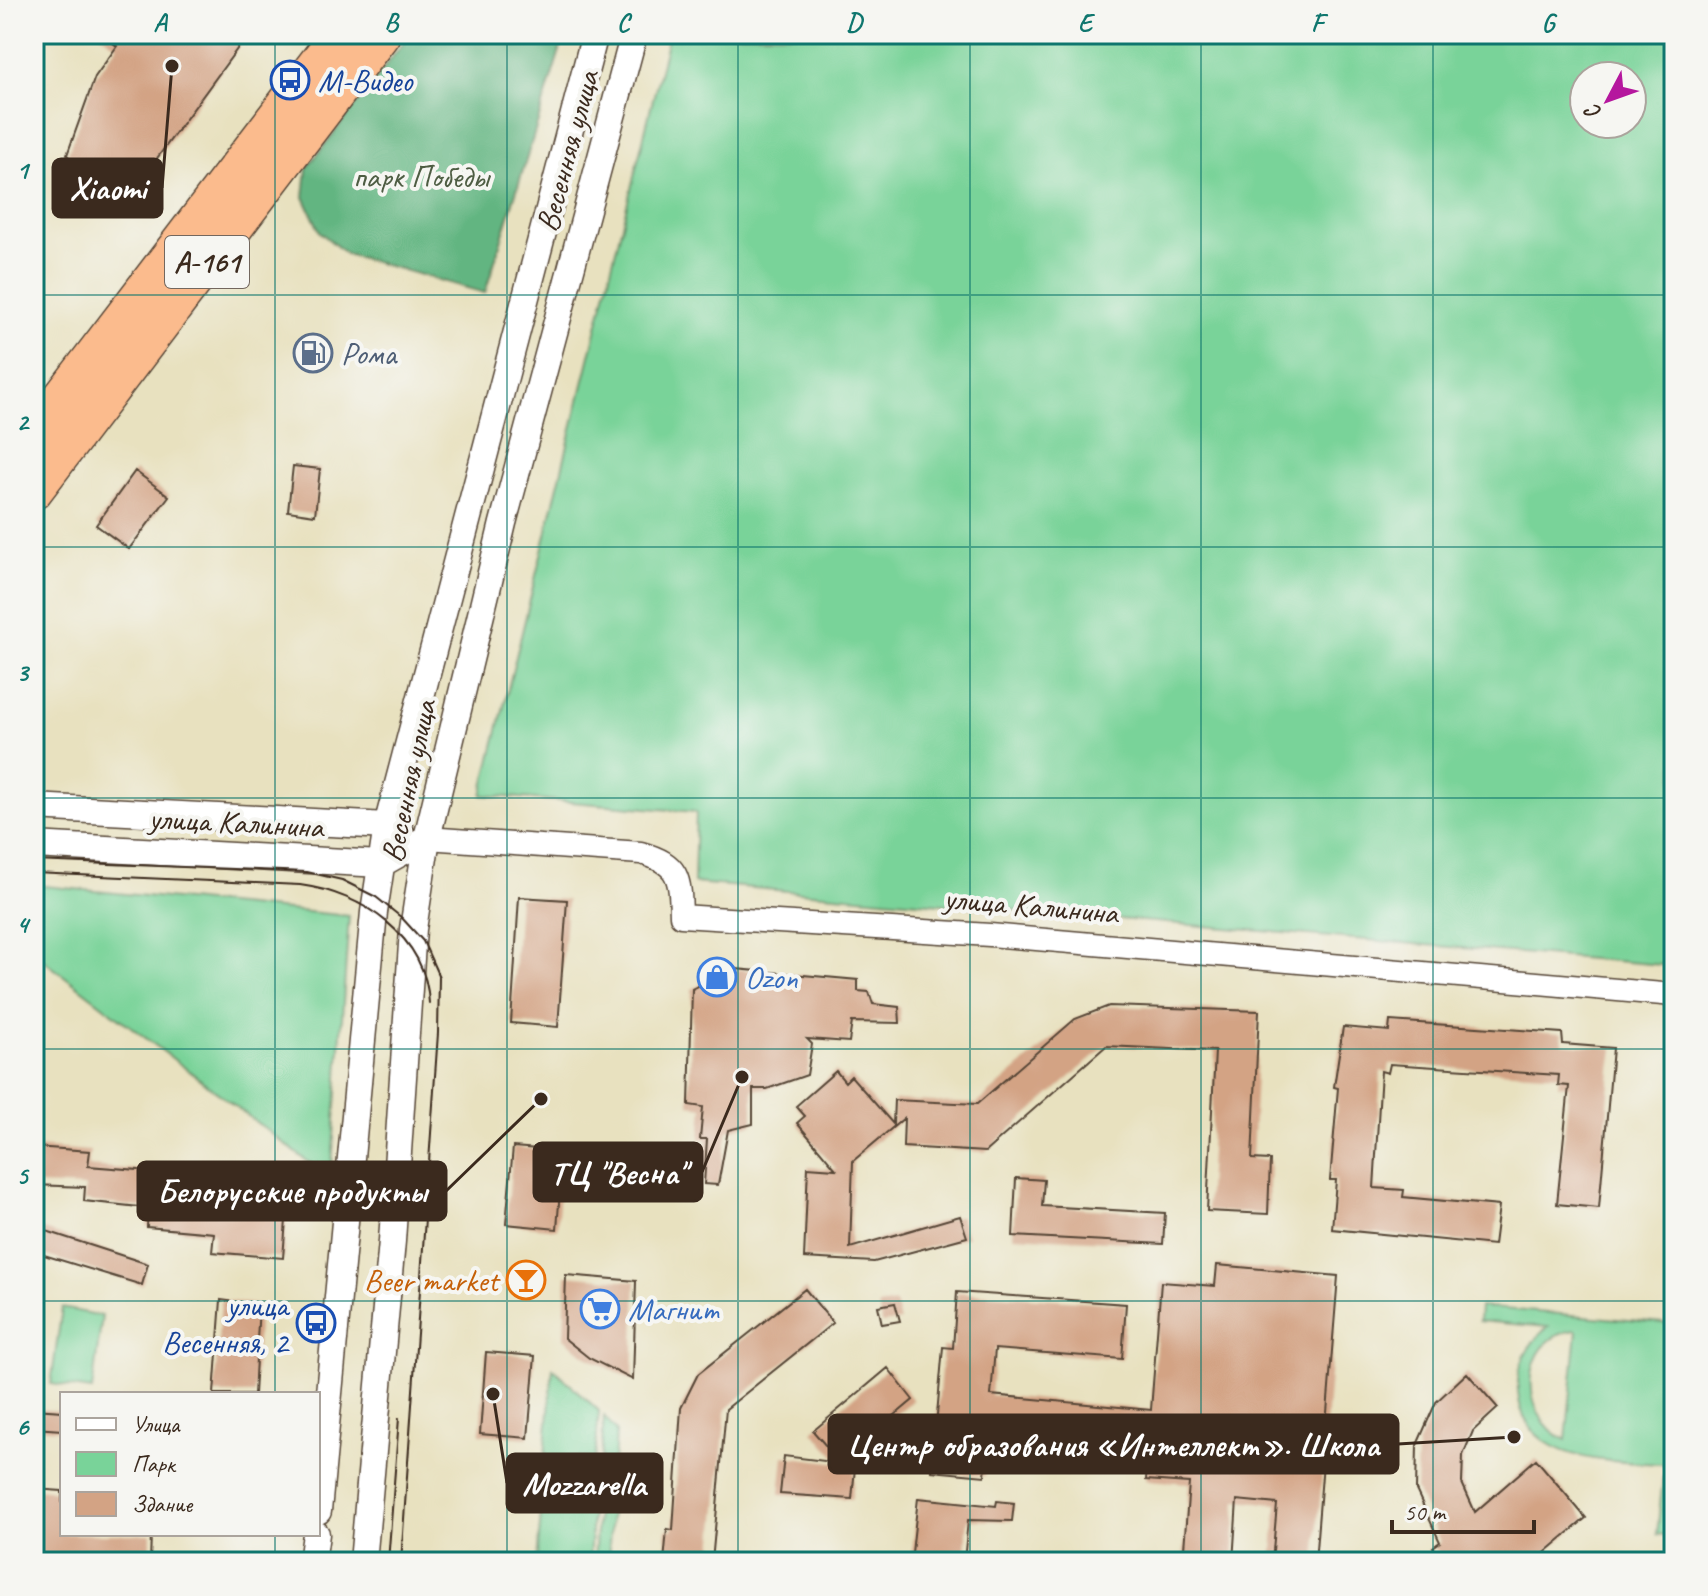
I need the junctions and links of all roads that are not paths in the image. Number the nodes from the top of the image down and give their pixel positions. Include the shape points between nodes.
1 (339, 34) edge
2 (382, 34) edge
3 (595, 34) edge
4 (634, 34) edge
5 (35, 431) edge
6 (34, 491) edge
7 (34, 807) edge
8 (387, 826) junction
9 (427, 838) junction
10 (34, 845) edge
11 (381, 864) junction
12 (1674, 995) edge
13 (320, 1490) edge
14 (316, 1536) edge
15 (312, 1562) edge
16 (363, 1562) edge

1 - 5 highway, А-161
2 - 6 highway, А-161
3 - 8 street, Весенняя улица
4 - 9 street, Весенняя улица via 503,523
7 - 8 street, улица Калинина
8 - 9 street, улица Калинина
8 - 11 street, Весенняя улица
9 - 11 street
9 - 12 street, улица Калинина via 641,853 664,860 680,880 681,916 990,935
9 - 16 street, Весенняя улица via 413,929
10 - 11 street, улица Калинина
11 - 13 street, Весенняя улица
14 - 15 street

